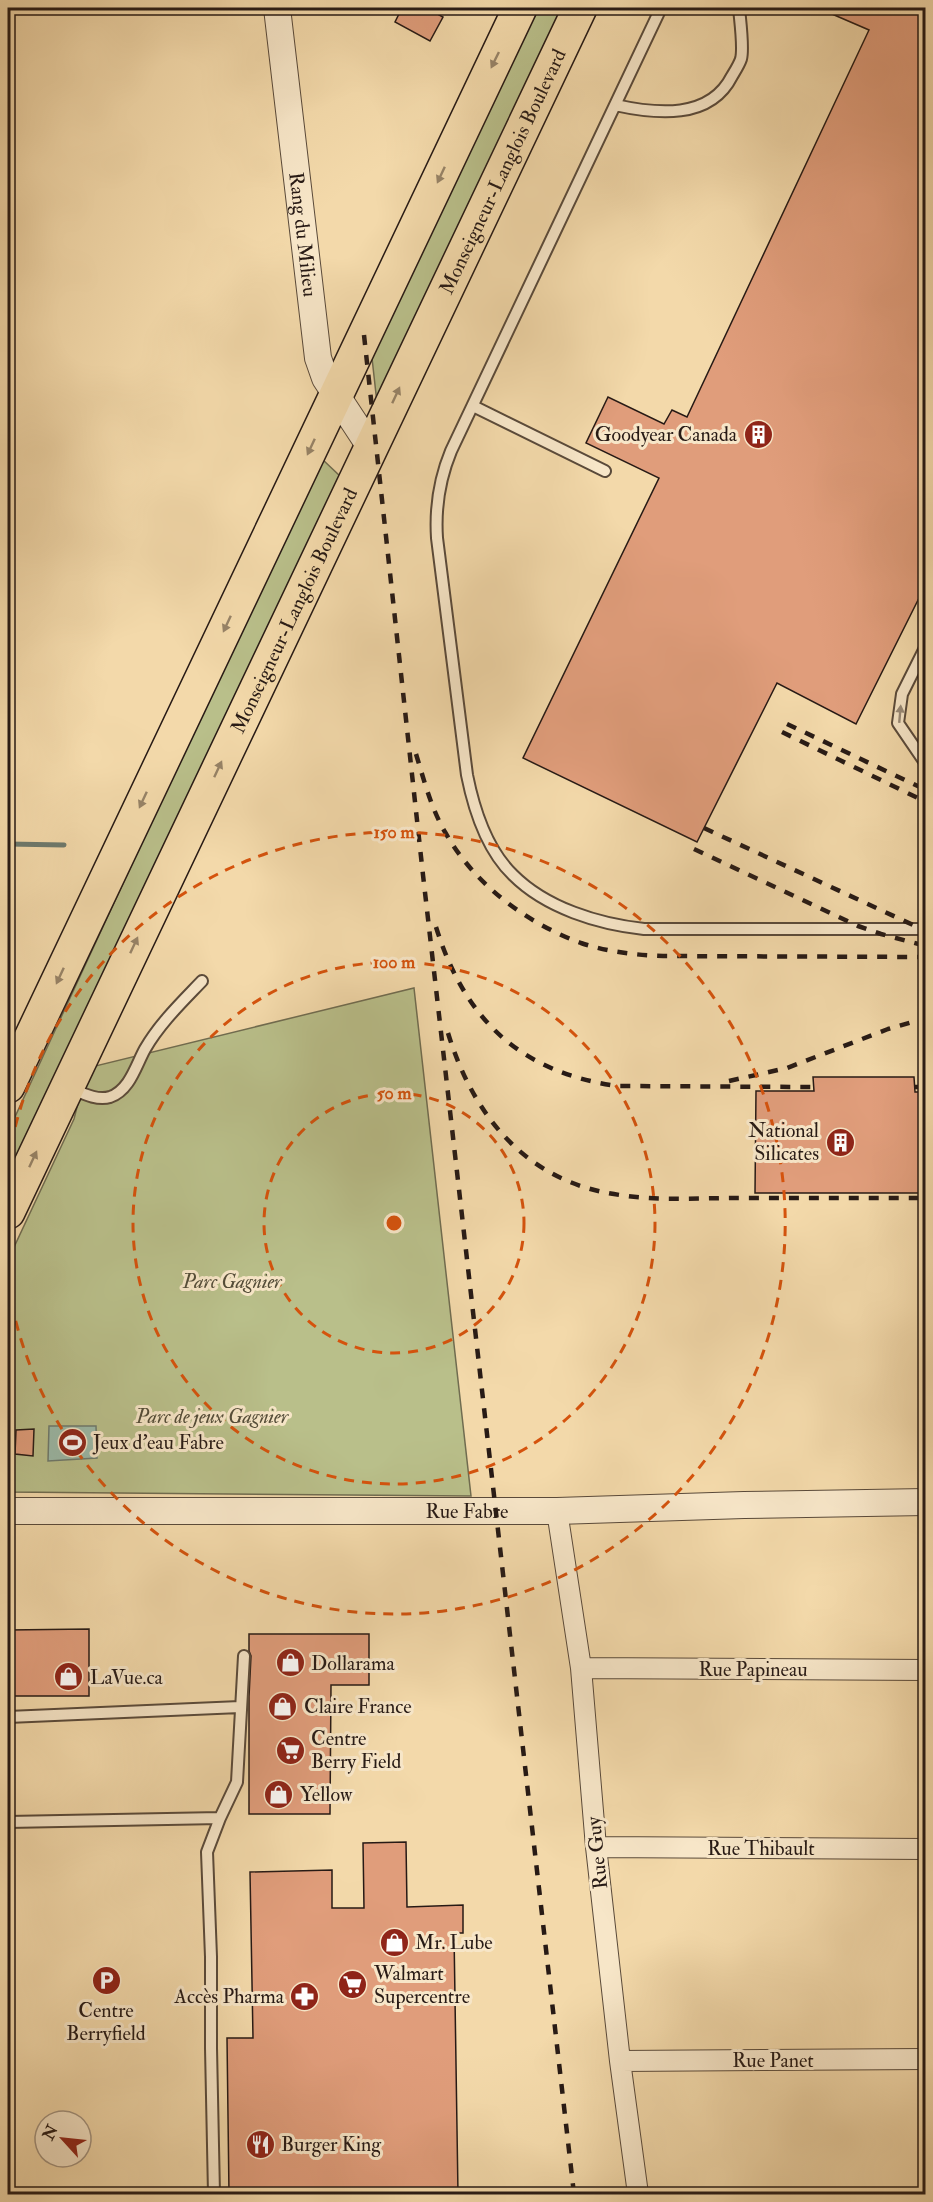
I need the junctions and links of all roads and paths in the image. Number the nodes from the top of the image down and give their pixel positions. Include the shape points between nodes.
1 (277, 8) edge
2 (520, 8) edge
3 (580, 8) edge
4 (661, 8) edge
5 (739, 8) edge
6 (615, 105) junction
7 (336, 394) junction
8 (473, 406) junction
9 (371, 448) junction
10 (604, 471) dead end
11 (926, 646) edge
12 (926, 764) edge
13 (926, 929) edge
14 (202, 981) dead end
15 (8, 1086) edge
16 (67, 1087) junction
17 (8, 1212) edge
18 (926, 1502) edge
19 (8, 1511) edge
20 (557, 1511) junction
21 (244, 1656) dead end
22 (581, 1668) junction
23 (926, 1670) edge
24 (240, 1707) junction
25 (8, 1717) edge
26 (220, 1818) junction
27 (8, 1822) edge
28 (596, 1847) junction
29 (926, 1850) edge
30 (926, 2059) edge
31 (620, 2061) junction
32 (214, 2194) edge
33 (638, 2194) edge

1 - 7 street, Rang du Milieu via 316,346 325,378
2 -> 7 highway
9 -> 3 highway, Monseigneur-Langlois Boulevard
4 - 6 lane
5 - 6 lane via 741,59 727,86 707,103 648,112
6 - 8 lane
7 - 9 street, Rang du Milieu
7 -> 15 highway
8 - 10 lane
8 - 13 lane via 440,481 435,516 473,802 489,840 512,874 566,909 625,927
16 -> 9 highway, Monseigneur-Langlois Boulevard
12 -> 11 lane via 898,723 902,694
14 - 16 lane via 158,1030 128,1082 116,1094 102,1098
17 -> 16 highway, Monseigneur-Langlois Boulevard
18 - 20 street, Rue Fabre
19 - 20 street, Rue Fabre
20 - 22 street, Rue Guy
21 - 24 lane
22 - 23 street, Rue Papineau
22 - 28 street, Rue Guy
24 - 25 lane
24 - 26 lane via 237,1782
26 - 27 lane
26 - 32 lane via 207,1852
28 - 29 street, Rue Thibault
28 - 31 street, Rue Guy
30 - 31 street, Rue Panet
31 - 33 street, Rue Guy

